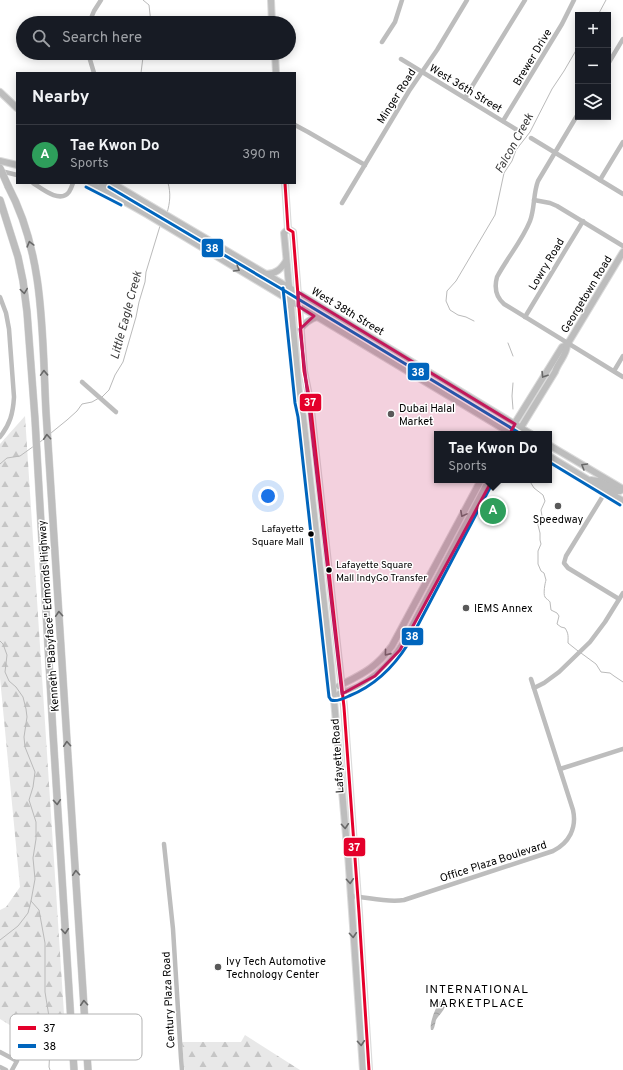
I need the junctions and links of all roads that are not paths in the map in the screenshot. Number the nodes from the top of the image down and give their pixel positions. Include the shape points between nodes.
1 (101, 0) edge
2 (270, 0) edge
3 (402, 0) edge
4 (467, 0) edge
5 (525, 0) edge
6 (574, 0) edge
7 (92, 16) edge
8 (271, 16) edge
9 (623, 40) edge
10 (382, 42) dead end
11 (401, 59) dead end
12 (611, 59) edge
13 (90, 60) edge
14 (275, 60) edge
15 (94, 72) edge
16 (276, 72) edge
17 (422, 72) junction
18 (0, 92) edge
19 (465, 98) junction
20 (16, 107) edge
21 (575, 119) edge
22 (503, 121) junction
23 (296, 126) edge
24 (522, 133) dead end
25 (531, 138) dead end
26 (623, 142) edge
27 (555, 153) junction
28 (0, 162) edge
29 (16, 165) edge
30 (365, 165) junction
31 (0, 169) edge
32 (16, 175) edge
33 (600, 180) junction
34 (35, 184) edge
35 (73, 184) edge
36 (90, 184) edge
37 (103, 184) edge
38 (114, 184) edge
39 (285, 184) edge
40 (125, 191) junction
41 (623, 194) edge
42 (0, 200) edge
43 (534, 200) junction
44 (342, 203) dead end
45 (583, 221) junction
46 (288, 229) junction
47 (623, 246) edge
48 (623, 252) edge
49 (286, 261) junction
50 (266, 274) junction
51 (288, 287) junction
52 (298, 292) junction
53 (0, 297) edge
54 (290, 301) junction
55 (298, 306) junction
56 (525, 317) junction
57 (317, 318) junction
58 (300, 329) junction
59 (567, 344) junction
60 (375, 352) junction
61 (623, 356) edge
62 (416, 364) junction
63 (614, 372) junction
64 (413, 374) junction
65 (623, 377) edge
66 (82, 382) dead end
67 (444, 382) junction
68 (116, 412) dead end
69 (515, 424) junction
70 (521, 428) junction
71 (505, 431) edge
72 (512, 431) edge
73 (519, 431) edge
74 (526, 431) edge
75 (0, 437) edge
76 (552, 447) edge
77 (552, 458) edge
78 (588, 480) junction
79 (479, 483) edge
80 (488, 483) edge
81 (623, 489) edge
82 (606, 491) junction
83 (623, 501) edge
84 (623, 593) edge
85 (619, 600) junction
86 (531, 679) dead end
87 (341, 685) junction
88 (534, 688) junction
89 (333, 693) junction
90 (342, 694) junction
91 (623, 749) edge
92 (560, 769) junction
93 (164, 844) dead end
94 (354, 896) junction
95 (70, 1014) edge
96 (84, 1014) edge
97 (0, 1052) edge
98 (10, 1058) edge
99 (14, 1060) edge
100 (73, 1060) edge
101 (87, 1060) edge
102 (0, 1067) edge
103 (6, 1070) edge
104 (12, 1070) edge
105 (74, 1070) edge
106 (88, 1070) edge
107 (182, 1070) edge
108 (363, 1070) edge
109 (370, 1070) edge

1 - 7 street
2 - 8 main road
3 - 10 street via 395,22
4 - 17 street, Minger Road
5 - 19 street
6 - 22 street, Brewer Drive
9 - 12 street
11 - 17 street, West 36th Street
13 - 15 street
14 - 16 main road
17 - 19 street, West 36th Street
17 - 30 street, Minger Road
18 - 20 main road
19 - 22 street, West 36th Street
21 - 27 street
22 - 24 street, West 36th Street
23 - 30 street
25 - 27 street
26 - 33 street
27 - 33 street
27 - 43 street via 538,181
28 - 29 main road
30 - 44 street, Minger Road
31 - 32 street
96 -> 31 highway, Kenneth "Babyface" Edmonds Highway, bridge via 41,312 37,274 25,226
33 - 41 street
34 - 35 street via 51,194 65,196
36 -> 54 main road, West 38th Street via 148,215
37 - 40 main road
38 - 40 main road, West 38th Street
39 - 46 main road, Lafayette Road
40 - 50 main road, West 38th Street
42 -> 95 highway, Kenneth "Babyface" Edmonds Highway via 16,250 27,312
43 - 45 street via 548,202
43 - 56 street via 533,213 528,225 496,282 497,295 501,302
45 - 47 street
45 - 56 street, Lowry Road
46 - 49 main road, Lafayette Road via 284,233
46 - 52 main road, Lafayette Road via 293,232
48 - 59 main road, Georgetown Road
49 - 50 main road via 278,270
49 - 51 main road, Lafayette Road
50 - 51 main road, West 38th Street
51 - 52 main road, West 38th Street
51 - 54 main road, Lafayette Road
52 - 55 main road, Lafayette Road
52 - 62 main road, West 38th Street
53 - 75 street via 8,322 14,397 9,423
54 - 55 main road, West 38th Street
54 - 89 main road, Lafayette Road
55 - 57 main road, West 38th Street
55 - 58 main road, Lafayette Road
56 - 59 street
57 - 58 main road via 308,321
57 - 60 main road, West 38th Street
58 - 87 main road, Lafayette Road
59 - 63 street
59 -> 69 main road, Georgetown Road via 562,346
59 - 70 main road, Georgetown Road via 567,350
60 - 62 main road via 383,352 408,366
60 - 64 main road, West 38th Street
61 - 63 street
62 - 67 main road, West 38th Street
63 - 65 street
64 - 67 main road via 419,372
64 - 71 main road, West 38th Street
66 - 68 street
67 - 69 main road, West 38th Street
69 - 70 main road, West 38th Street
69 - 72 main road, Georgetown Road
70 - 73 main road, Georgetown Road
70 - 74 main road, West 38th Street
81 -> 76 main road
77 - 78 main road
78 - 81 main road via 599,481 618,491
78 - 82 main road
79 -> 87 main road via 392,646 371,669
80 - 90 main road via 396,654 375,676
82 - 83 main road
82 - 85 street via 564,563
84 - 85 street
85 - 88 street via 602,627 583,648 553,676
86 - 88 street, Office Plaza Boulevard
87 - 89 main road
87 - 90 main road, Lafayette Road
88 - 92 street, Office Plaza Boulevard
89 - 90 main road
89 -> 94 main road, Lafayette Road
90 - 94 main road, Lafayette Road via 347,743
91 - 92 street
92 - 94 street, Office Plaza Boulevard via 574,819 569,837 558,848 404,900 388,901
93 - 107 street, Century Plaza Road via 173,929
94 -> 108 main road, Lafayette Road
94 - 109 main road, Lafayette Road
97 - 98 street
99 - 104 street via 17,1062
100 -> 105 highway, Kenneth "Babyface" Edmonds Highway
106 -> 101 highway, Kenneth "Babyface" Edmonds Highway, bridge
102 - 103 street

